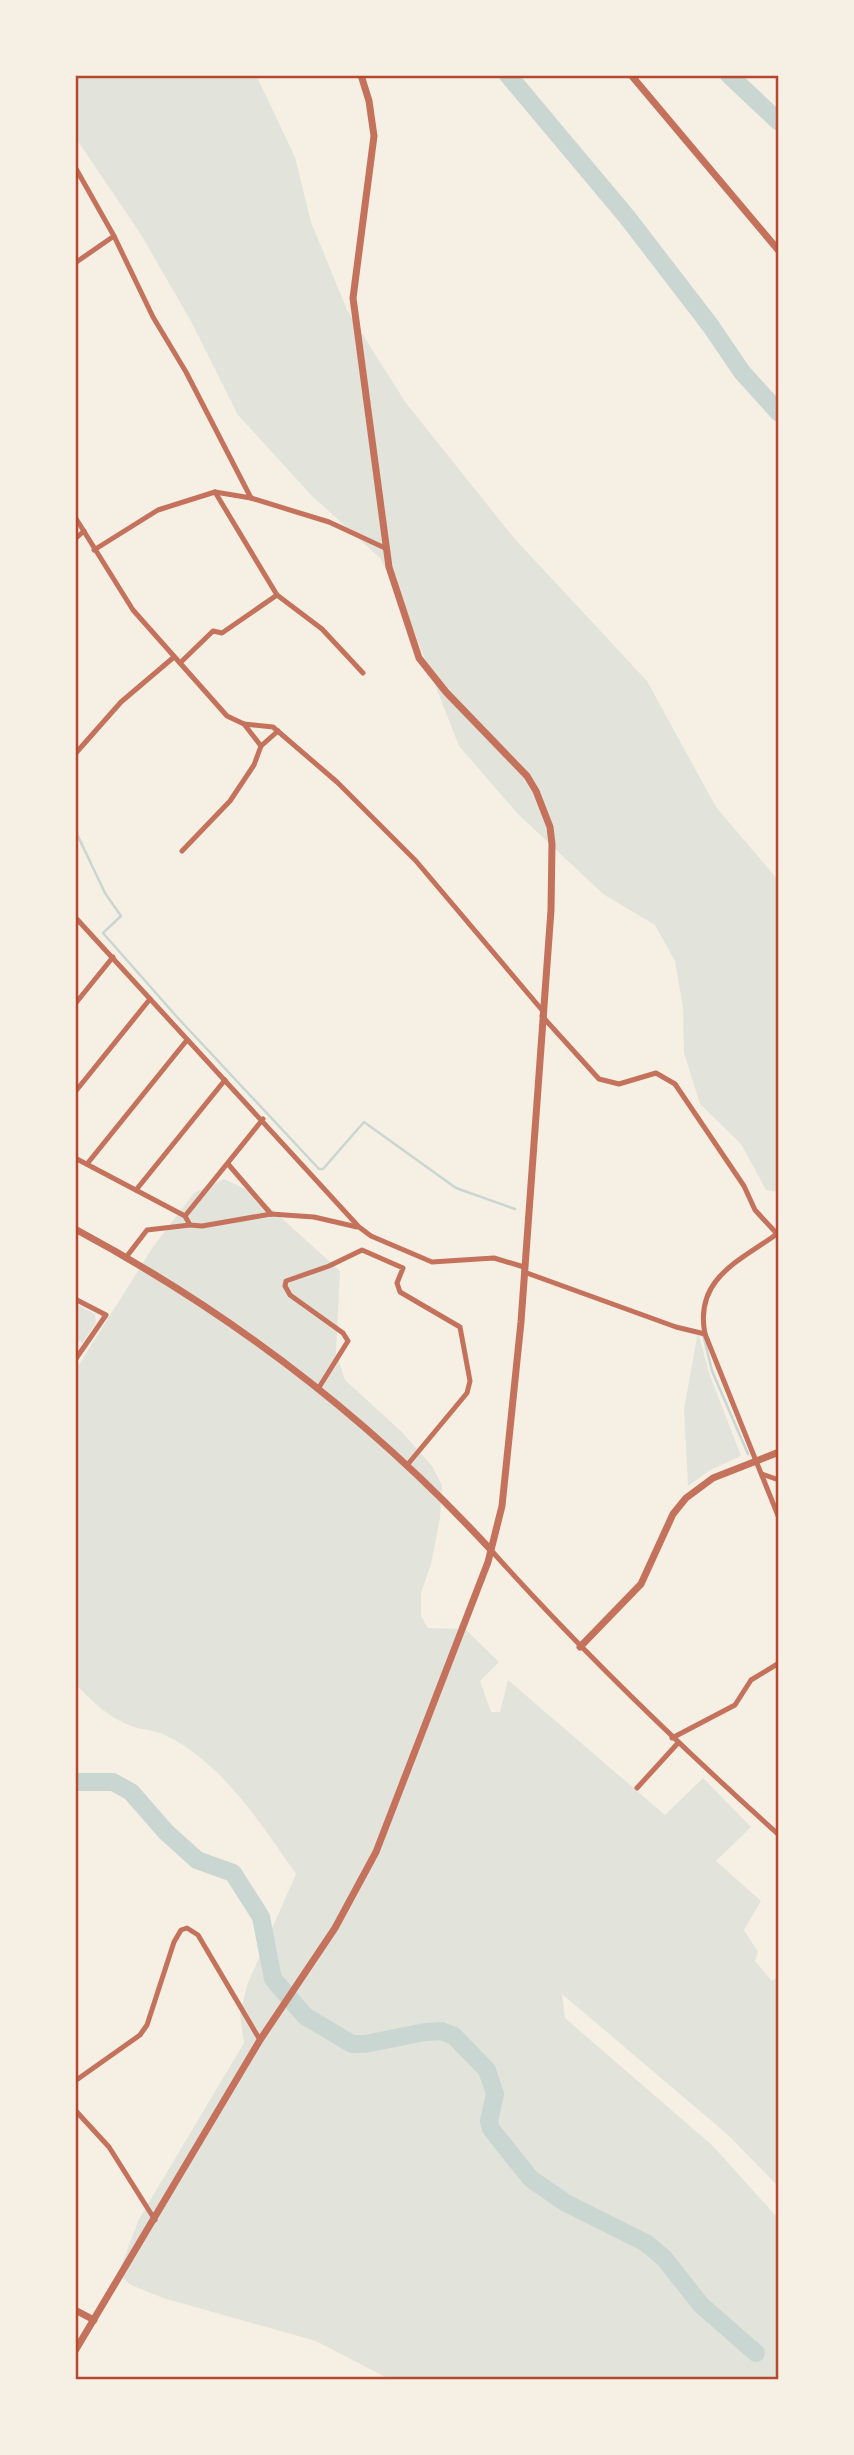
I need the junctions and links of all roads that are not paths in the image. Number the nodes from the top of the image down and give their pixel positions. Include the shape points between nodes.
1 (361, 75) edge
2 (631, 75) edge
3 (75, 167) edge
4 (114, 236) junction
5 (779, 251) edge
6 (75, 263) edge
7 (215, 492) junction
8 (251, 498) junction
9 (75, 517) edge
10 (84, 531) junction
11 (75, 538) edge
12 (385, 548) junction
13 (94, 550) junction
14 (277, 595) junction
15 (174, 657) junction
16 (180, 663) junction
17 (363, 673) dead end
18 (244, 724) junction
19 (278, 731) junction
20 (261, 746) junction
21 (75, 754) edge
22 (182, 851) dead end
23 (75, 917) edge
24 (113, 957) junction
25 (150, 999) junction
26 (75, 1004) edge
27 (542, 1013) junction
28 (187, 1040) junction
29 (225, 1080) junction
30 (75, 1092) edge
31 (263, 1119) junction
32 (75, 1158) edge
33 (87, 1164) junction
34 (228, 1164) junction
35 (136, 1190) junction
36 (271, 1214) junction
37 (186, 1216) junction
38 (190, 1225) junction
39 (359, 1227) junction
40 (75, 1229) edge
41 (778, 1235) edge
42 (127, 1256) junction
43 (524, 1270) junction
44 (75, 1299) edge
45 (705, 1334) junction
46 (75, 1342) edge
47 (84, 1347) junction
48 (75, 1360) edge
49 (318, 1389) junction
50 (779, 1452) edge
51 (756, 1460) junction
52 (408, 1464) junction
53 (761, 1474) junction
54 (779, 1480) edge
55 (779, 1518) edge
56 (490, 1549) junction
57 (580, 1647) junction
58 (779, 1662) edge
59 (675, 1741) junction
60 (637, 1788) dead end
61 (779, 1835) edge
62 (260, 2040) junction
63 (75, 2081) edge
64 (75, 2110) edge
65 (155, 2220) junction
66 (75, 2310) edge
67 (94, 2320) junction
68 (75, 2351) edge

1 - 12 street via 374,136 353,298
2 - 5 street
3 - 4 street
4 - 6 street
4 - 8 street
7 - 8 street
7 - 13 street via 158,510
7 - 14 street
8 - 12 street via 329,522
9 - 10 street
10 - 11 street
10 - 13 street
12 - 27 street via 419,658 527,776 550,827 553,860
13 - 15 street via 133,610
14 - 16 street via 222,633 213,631
14 - 17 street via 322,629
15 - 16 street
15 - 21 street via 121,702
16 - 18 street via 227,716
18 - 19 street
18 - 20 street
19 - 20 street
19 - 27 street via 416,861
20 - 22 street via 230,801
23 - 24 street
24 - 25 street
24 - 26 street
25 - 28 street
25 - 30 street
27 - 41 street via 599,1079 618,1084 656,1073 675,1084 744,1186 755,1210
27 - 43 street
28 - 29 street
28 - 33 street
29 - 31 street
29 - 35 street
31 - 34 street
31 - 39 street
32 - 33 street
33 - 35 street
34 - 36 street
34 - 37 street
35 - 37 street
36 - 38 street
36 - 39 street
37 - 38 street
38 - 42 street via 148,1230
39 - 43 street via 432,1262 494,1258
40 - 42 street
41 - 45 street via 714,1280 701,1316
42 - 49 street
43 - 45 street
43 - 56 street via 502,1506
44 - 47 street via 106,1315
45 - 51 street
46 - 47 street
47 - 48 street
49 - 52 street
49 - 52 street via 348,1341 290,1295 286,1281 362,1250 403,1268 397,1283 400,1292 460,1327 470,1386
50 - 51 street
51 - 53 street
51 - 57 street via 703,1484 687,1498 673,1514 641,1584
52 - 56 street
53 - 54 street
53 - 55 street
56 - 57 street
56 - 62 street via 376,1852 335,1928
57 - 59 street
58 - 59 street via 751,1680 735,1705
59 - 60 street
59 - 61 street
62 - 63 street via 198,1935 187,1928 174,1942 147,2025
62 - 65 street
64 - 65 street via 108,2147
65 - 67 street
66 - 67 street
67 - 68 street

